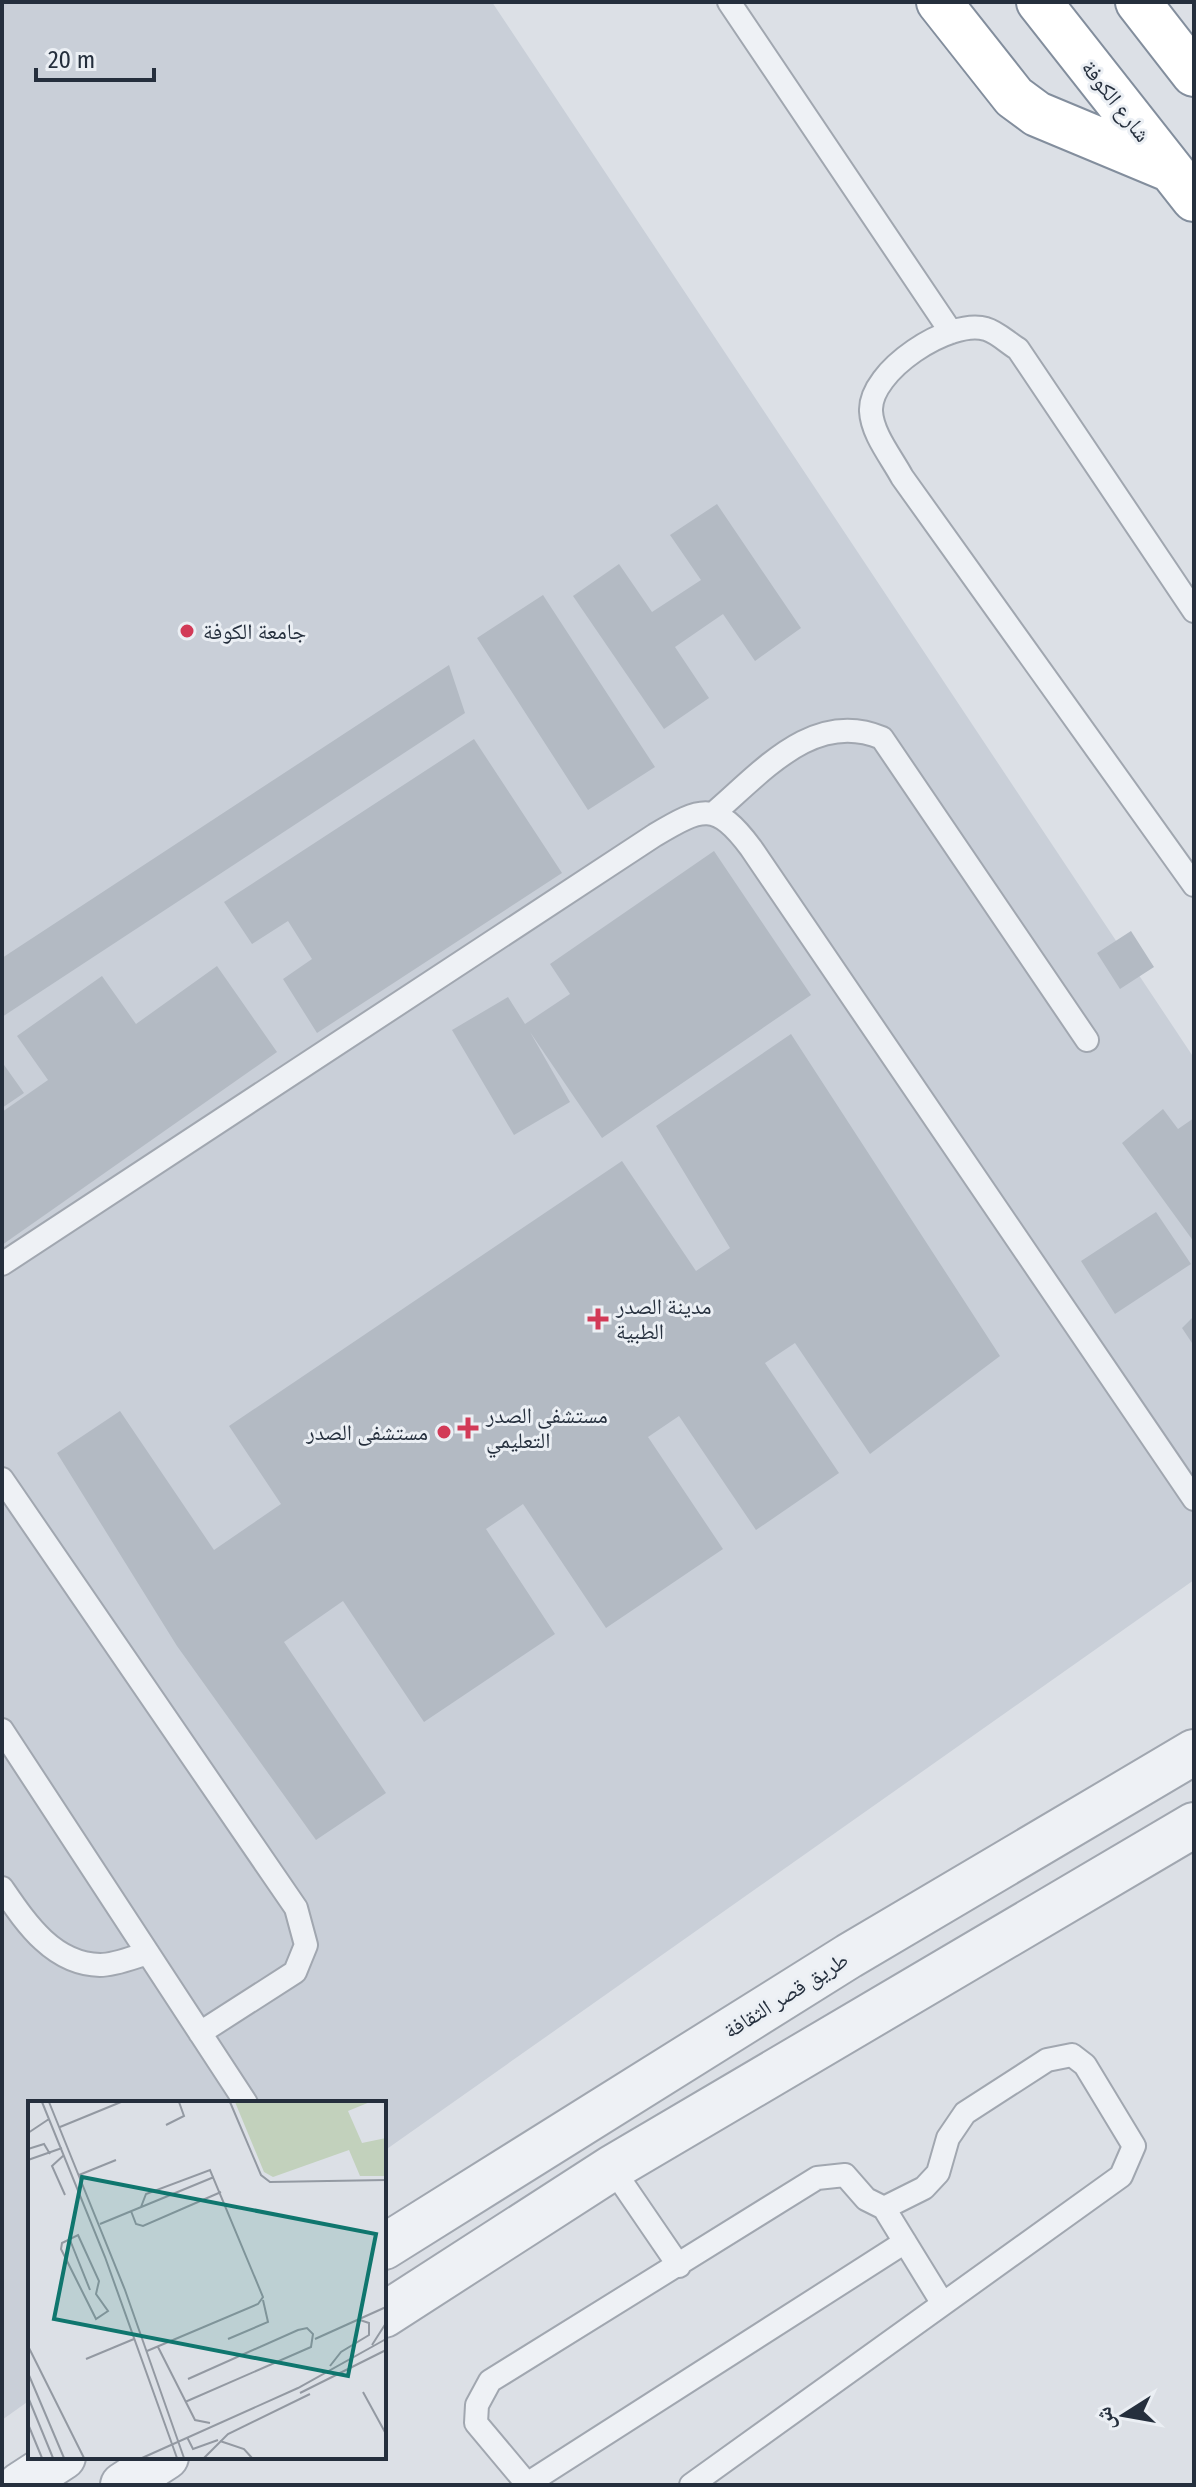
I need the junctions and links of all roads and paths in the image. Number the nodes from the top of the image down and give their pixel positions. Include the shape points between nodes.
1 (729, 2) edge
2 (939, 2) edge
3 (1039, 2) edge
4 (1138, 2) edge
5 (1194, 74) edge
6 (1181, 184) edge
7 (951, 332) junction
8 (1194, 611) edge
9 (714, 813) junction
10 (1194, 885) edge
11 (1087, 1040) dead end
12 (2, 1264) edge
13 (2, 1479) edge
14 (1194, 1499) edge
15 (2, 1730) edge
16 (1194, 1752) edge
17 (1194, 1825) edge
18 (2, 1888) edge
19 (148, 1953) junction
20 (849, 1956) junction
21 (880, 2010) junction
22 (200, 2033) junction
23 (245, 2101) edge
24 (612, 2168) junction
25 (884, 2208) junction
26 (905, 2242) junction
27 (386, 2246) edge
28 (679, 2266) junction
29 (943, 2304) junction
30 (386, 2314) edge
31 (60, 2459) edge
32 (163, 2459) edge
33 (527, 2484) edge
34 (20, 2485) edge
35 (123, 2485) edge
36 (691, 2485) edge

1 - 7 lane
2 - 6 highway via 1014,97 1037,114
3 - 6 highway, شارع الكوفة
4 - 5 highway
7 - 8 lane via 985,329 1018,349
7 - 10 lane via 909,352 878,384 871,409 876,429 902,477
9 - 11 lane via 800,740 864,730 882,738
9 - 12 lane via 686,816 655,835
9 - 14 lane via 733,824 751,848
13 - 22 lane via 296,1908 306,1945 295,1972
15 - 19 lane
16 - 20 street, طريق قصر الثقافة
17 - 21 street
18 - 19 lane via 33,1933 70,1960 102,1965
19 - 22 lane
20 - 21 street
20 - 27 street, طريق قصر الثقافة
21 - 24 street
22 - 23 lane
24 - 28 lane
24 - 30 street
25 - 26 lane
25 - 28 lane via 866,2199 845,2175 825,2175
25 - 29 lane via 924,2188 938,2173 948,2138 965,2113 1047,2060 1072,2055 1085,2065 1134,2146 1130,2161 1121,2176
26 - 29 lane
26 - 33 lane
28 - 33 lane via 490,2381 477,2405 476,2423
29 - 36 lane
31 - 34 street
32 - 35 street

